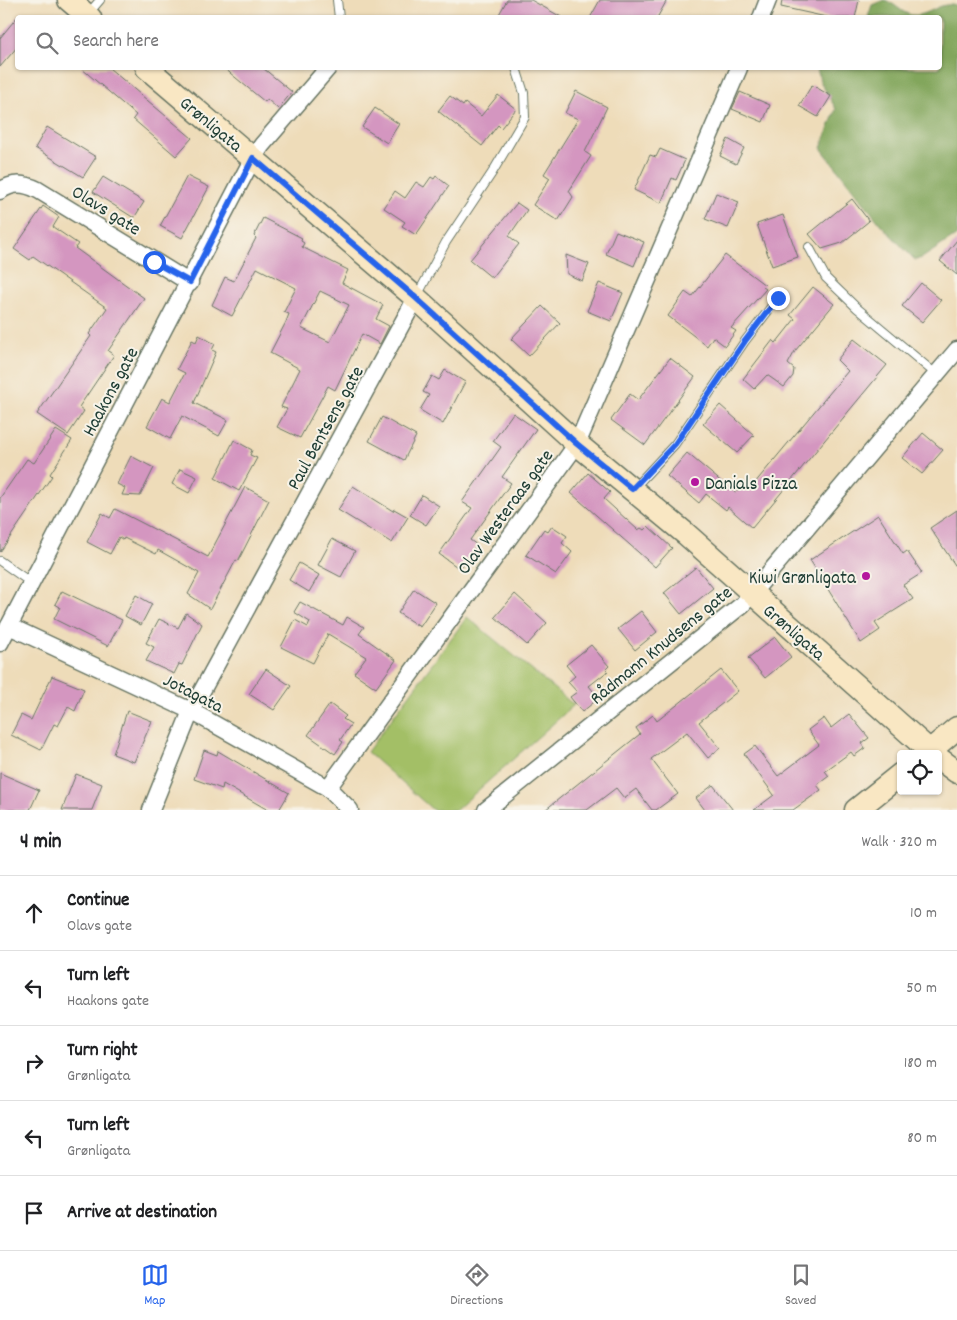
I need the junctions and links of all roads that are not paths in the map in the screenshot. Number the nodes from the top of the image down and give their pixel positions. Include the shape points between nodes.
1 (69, 0) edge
2 (337, 0) edge
3 (768, 0) edge
4 (92, 11) edge
5 (339, 15) edge
6 (762, 15) edge
7 (149, 70) edge
8 (326, 70) edge
9 (517, 70) edge
10 (738, 70) edge
11 (253, 158) junction
12 (0, 192) edge
13 (808, 247) dead end
14 (190, 282) junction
15 (416, 298) junction
16 (778, 298) dead end
17 (957, 350) edge
18 (937, 375) junction
19 (577, 444) junction
20 (632, 489) junction
21 (0, 562) edge
22 (30, 582) junction
23 (753, 594) junction
24 (9, 626) junction
25 (0, 643) edge
26 (191, 712) junction
27 (957, 728) edge
28 (928, 750) edge
29 (936, 750) edge
30 (942, 761) edge
31 (957, 772) edge
32 (897, 777) edge
33 (328, 788) junction
34 (151, 810) edge
35 (350, 810) edge
36 (486, 810) edge
37 (856, 810) edge

1 - 4 main road
2 - 5 lane
3 - 6 street
7 - 11 main road, Grønligata
8 - 11 street, Grønligata
9 - 15 lane, Paul Bentsens gate via 524,93 525,117 446,242
10 - 19 street, Olav Westeraas gate
11 - 14 street, Haakons gate
11 - 15 main road, Grønligata
12 - 14 street, Olavs gate via 12,185 26,185 38,190
13 - 18 lane via 826,278
14 - 22 street, Haakons gate
15 - 19 main road, Grønligata
15 - 26 street, Paul Bentsens gate
16 - 20 lane via 675,444
17 - 18 street, Rådmann Knudsens gate
18 - 23 street, Rådmann Knudsens gate
19 - 20 main road, Grønligata
19 - 33 street, Olav Westeraas gate
20 - 23 main road, Grønligata
21 - 22 lane
22 - 24 street, Haakons gate
23 - 28 main road, Grønligata
23 - 36 street, Rådmann Knudsens gate
24 - 25 street, Haakons gate
24 - 26 street, Jotagata
26 - 33 street, Jotagata
26 - 34 street, Paul Bentsens gate
27 - 29 main road
30 - 31 main road, Grønligata
32 - 37 main road
33 - 35 street, Jotagata

